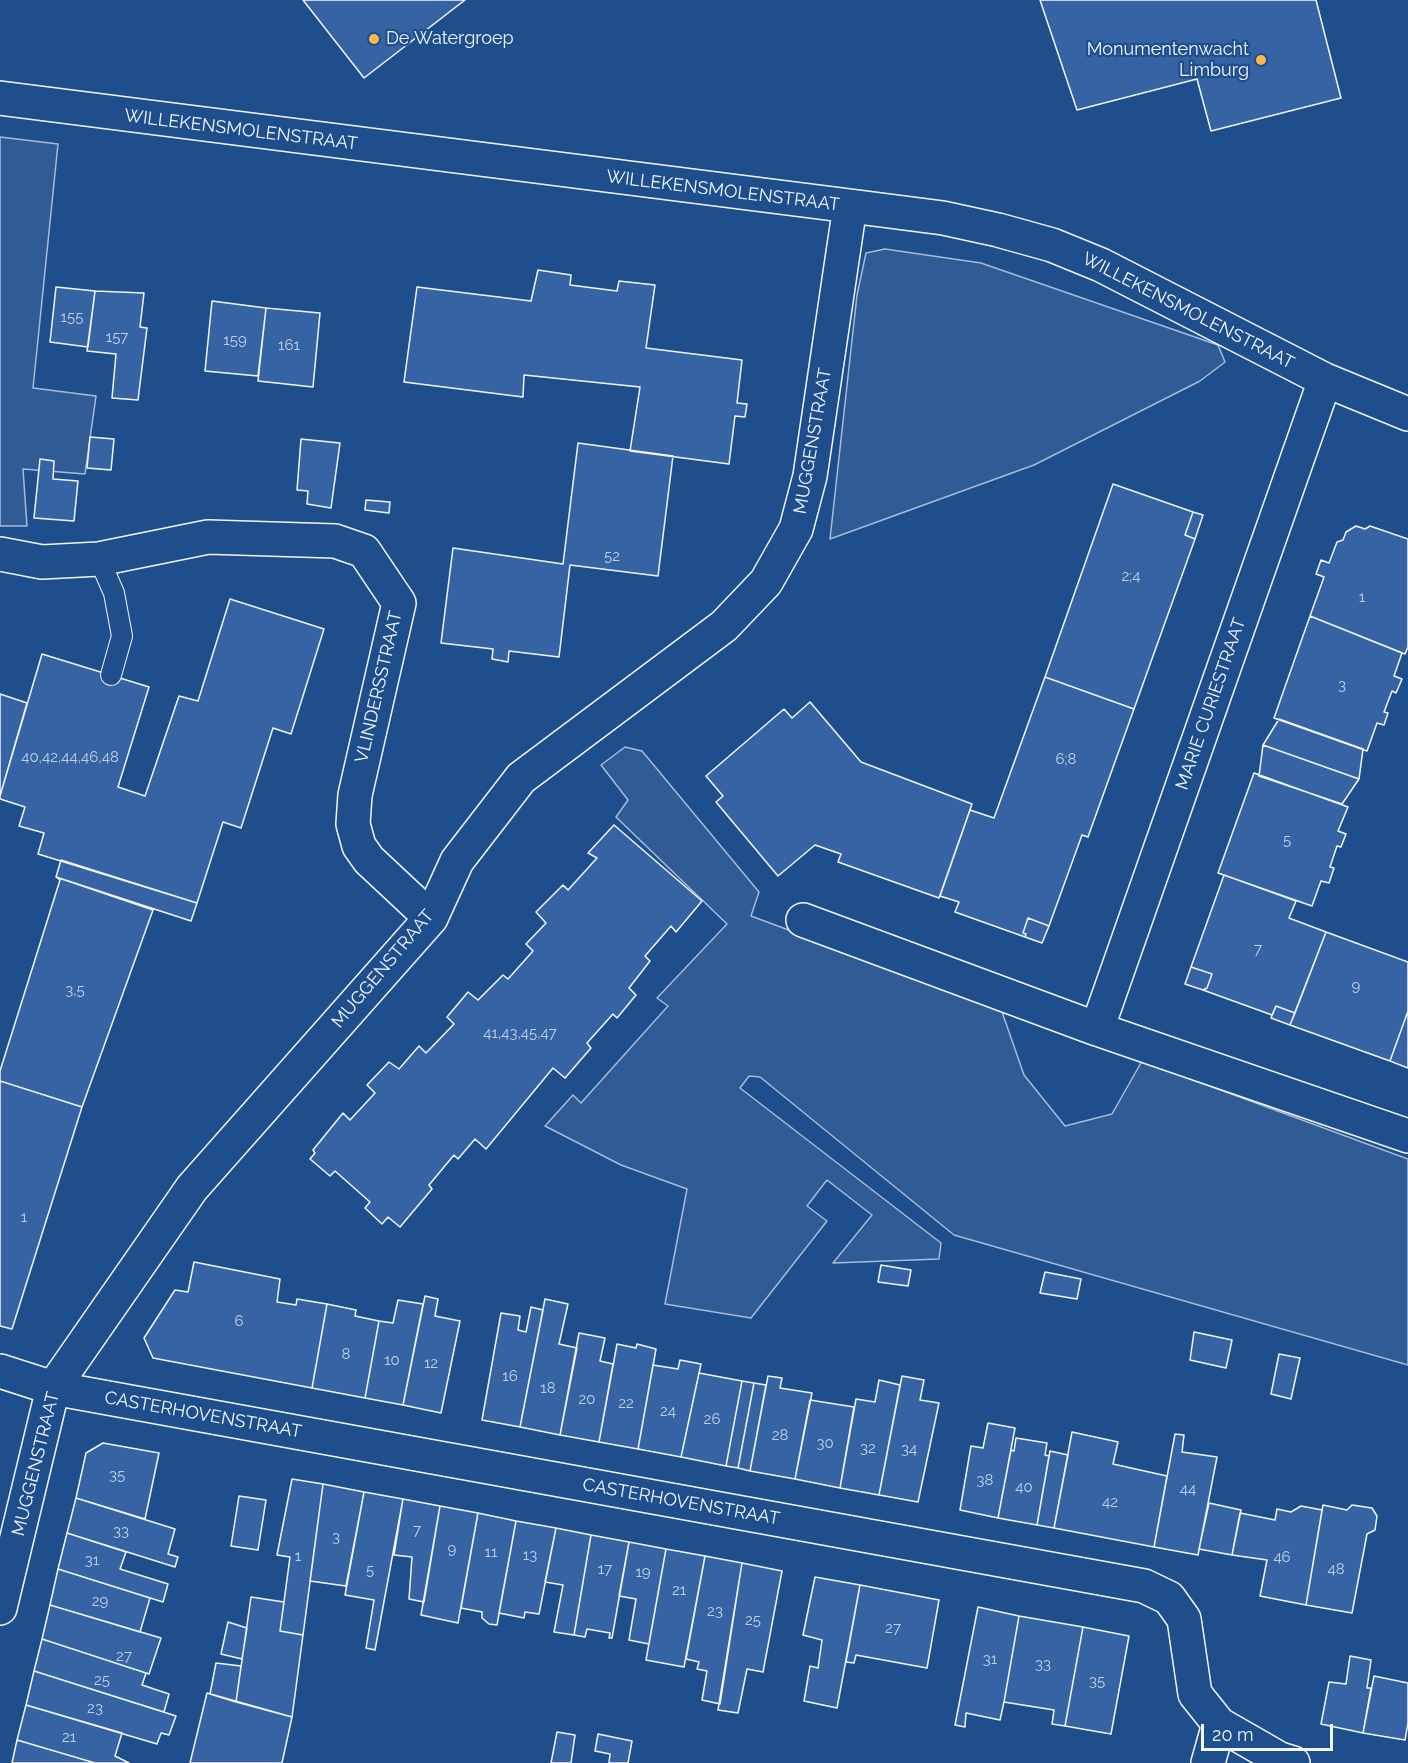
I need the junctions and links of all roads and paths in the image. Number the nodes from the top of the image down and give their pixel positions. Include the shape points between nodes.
1 (0, 98) edge
2 (850, 206) junction
3 (1325, 380) junction
4 (1408, 414) edge
5 (0, 554) edge
6 (99, 560) junction
7 (111, 675) dead end
8 (431, 918) junction
9 (803, 920) dead end
10 (1097, 1029) junction
11 (1408, 1136) edge
12 (0, 1371) edge
13 (53, 1388) junction
14 (0, 1608) edge
15 (1219, 1724) junction
16 (1208, 1763) edge
17 (1293, 1763) edge

1 - 2 street, WILLEKENSMOLENSTRAAT
2 - 3 street, WILLEKENSMOLENSTRAAT via 943,218 1052,245 1101,265
2 - 8 street, MUGGENSTRAAT via 810,476 796,529 766,582 724,626 521,778 457,861
3 - 4 street, WILLEKENSMOLENSTRAAT
3 - 10 street, MARIE CURIESTRAAT
5 - 6 street, VLINDERSSTRAAT via 42,562
6 - 7 lane via 114,593 122,636
6 - 8 street, VLINDERSSTRAAT via 208,537 335,541 364,551 399,603 355,795 352,824 369,860
8 - 13 street, MUGGENSTRAAT via 192,1188
9 - 10 street
10 - 11 street
12 - 13 street
13 - 14 street, MUGGENSTRAAT
13 - 15 street, CASTERHOVENSTRAAT via 1144,1586 1169,1598 1184,1618 1195,1694
15 - 16 street
15 - 17 street, CASTERHOVENSTRAAT

